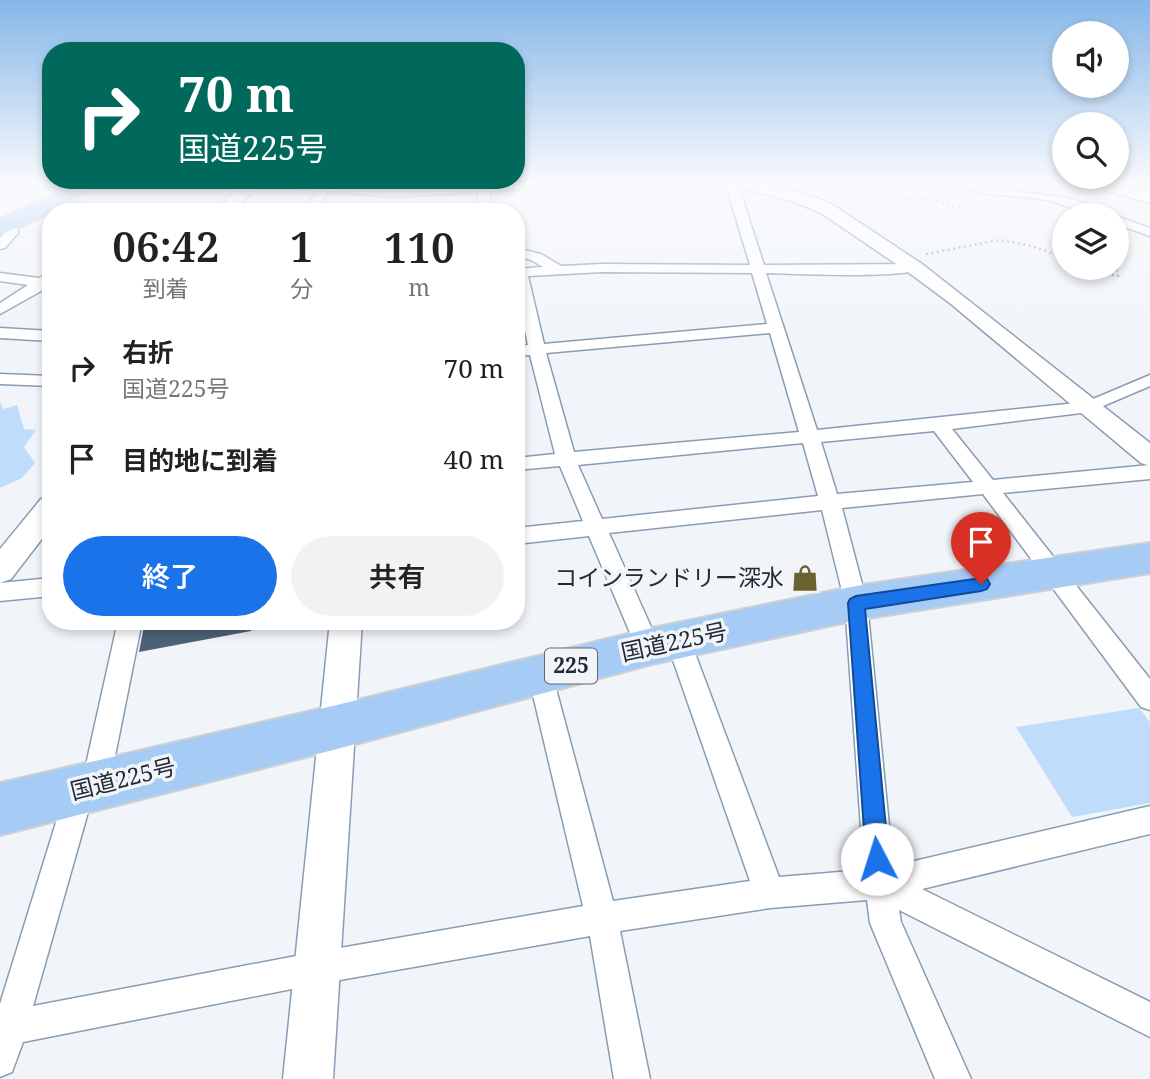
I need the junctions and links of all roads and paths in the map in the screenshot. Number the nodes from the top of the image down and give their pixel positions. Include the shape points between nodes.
1 (746, 232) edge
2 (862, 232) edge
3 (1052, 253) edge
4 (525, 255) edge
5 (908, 263) junction
6 (758, 269) junction
7 (557, 270) junction
8 (525, 272) edge
9 (0, 277) edge
10 (42, 281) edge
11 (42, 284) edge
12 (525, 301) edge
13 (0, 310) edge
14 (775, 327) junction
15 (0, 333) edge
16 (42, 335) edge
17 (537, 350) junction
18 (525, 351) edge
19 (0, 379) edge
20 (1150, 380) edge
21 (42, 381) edge
22 (1089, 407) junction
23 (939, 425) junction
24 (809, 438) junction
25 (1150, 457) edge
26 (566, 459) junction
27 (525, 463) edge
28 (1150, 472) edge
29 (989, 486) junction
30 (830, 502) junction
31 (42, 517) edge
32 (597, 528) junction
33 (525, 535) edge
34 (1150, 558) edge
35 (0, 571) edge
36 (1056, 573) junction
37 (42, 588) edge
38 (0, 592) edge
39 (856, 603) junction
40 (128, 630) edge
41 (345, 630) edge
42 (663, 643) junction
43 (540, 674) junction
44 (1150, 698) edge
45 (337, 727) junction
46 (88, 788) junction
47 (0, 809) edge
48 (1150, 820) edge
49 (880, 884) junction
50 (770, 893) junction
51 (602, 918) junction
52 (317, 968) junction
53 (1150, 1020) edge
54 (5, 1028) edge
55 (0, 1060) edge
56 (308, 1079) edge
57 (632, 1079) edge
58 (953, 1079) edge

1 - 6 street
2 - 5 street
3 - 5 path via 999,240
4 - 7 street
5 - 6 street via 876,270
5 - 22 street
6 - 7 street
6 - 14 street
7 - 8 street
9 - 10 street
11 - 13 street
12 - 17 street
14 - 17 street
14 - 24 street
15 - 16 street
17 - 18 street
17 - 26 street
19 - 21 street
20 - 22 street
22 - 23 street
22 - 25 street
23 - 24 street
23 - 29 street
24 - 26 street
24 - 30 street
26 - 27 street
26 - 32 street
28 - 29 street
29 - 30 street
29 - 36 street
30 - 32 street
30 - 39 street
31 - 35 street
32 - 33 street
32 - 42 street
34 - 36 highway, 国道225号 / 225
36 - 39 highway, 国道225号 / 225
36 - 44 street
37 - 38 street
39 - 42 highway, 国道225号 / 225
39 - 49 street
40 - 46 street
41 - 45 street
42 - 43 highway, 国道225号 / 225
42 - 50 street
43 - 45 highway, 国道225号 / 225
43 - 51 street
45 - 46 highway, 国道225号 / 225
45 - 52 street
46 - 47 highway, 国道225号 / 225
46 - 54 street
48 - 49 street
49 - 50 street
49 - 53 street
49 - 58 street via 886,923
50 - 51 street
51 - 52 street
51 - 57 street
52 - 54 street
52 - 56 street
54 - 55 street

